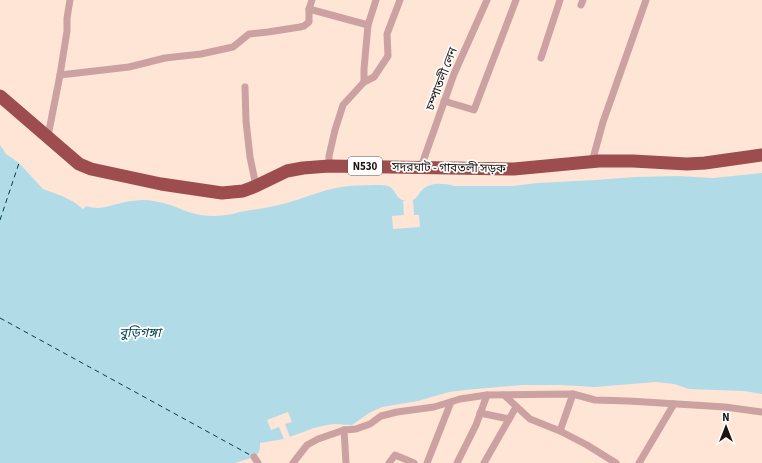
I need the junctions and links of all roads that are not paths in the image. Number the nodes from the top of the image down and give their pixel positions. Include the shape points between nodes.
1 (70, 0) edge
2 (312, 0) edge
3 (376, 0) edge
4 (400, 0) edge
5 (487, 0) edge
6 (516, 0) edge
7 (560, 0) edge
8 (646, 0) edge
9 (309, 9) junction
10 (368, 25) junction
11 (541, 58) dead end
12 (60, 76) junction
13 (364, 82) junction
14 (245, 88) dead end
15 (0, 96) edge
16 (444, 102) junction
17 (48, 136) junction
18 (762, 155) edge
19 (592, 162) junction
20 (329, 166) junction
21 (421, 167) junction
22 (256, 186) junction
23 (573, 394) junction
24 (487, 395) junction
25 (504, 395) junction
26 (451, 402) junction
27 (674, 404) junction
28 (516, 407) junction
29 (480, 412) junction
30 (762, 412) edge
31 (509, 419) junction
32 (344, 430) junction
33 (560, 431) junction
34 (293, 463) edge
35 (346, 463) edge
36 (389, 463) edge
37 (414, 463) edge
38 (427, 463) edge
39 (457, 463) edge
40 (484, 463) edge
41 (616, 463) edge
42 (639, 463) edge

1 - 12 street
2 - 9 street
3 - 10 street
4 - 13 street via 387,34 388,56 374,78
5 - 16 street, চম্পাতলী লেন
6 - 16 street via 474,110
7 - 11 street
8 - 19 street via 603,122
9 - 10 street
9 - 12 street via 309,22 304,26 249,34 233,47 165,58 129,67
10 - 13 street
12 - 17 street
13 - 20 street via 343,105 334,130
14 - 22 street via 250,158
15 - 17 highway, সদরঘাট - গাবতলী সড়ক / N530
16 - 21 street, চম্পাতলী লেন
17 - 22 highway, সদরঘাট - গাবতলী সড়ক / N530 via 79,164 91,169 161,184 222,193 243,191
18 - 19 highway, সদরঘাট - গাবতলী সড়ক / N530 via 687,164
19 - 21 highway, সদরঘাট - গাবতলী সড়ক / N530 via 514,169
20 - 21 highway, সদরঘাট - গাবতলী সড়ক / N530
20 - 22 highway, সদরঘাট - গাবতলী সড়ক / N530 via 287,171
23 - 25 street
23 - 27 street via 595,400
23 - 33 street
24 - 25 street
24 - 26 street
24 - 29 street
25 - 28 street
26 - 32 street via 381,416 370,424
26 - 38 street
27 - 30 street
27 - 42 street
28 - 31 street
28 - 33 street via 530,419
29 - 31 street
29 - 39 street
31 - 40 street
32 - 34 street via 307,445
32 - 35 street
33 - 41 street
36 - 37 street via 395,455

